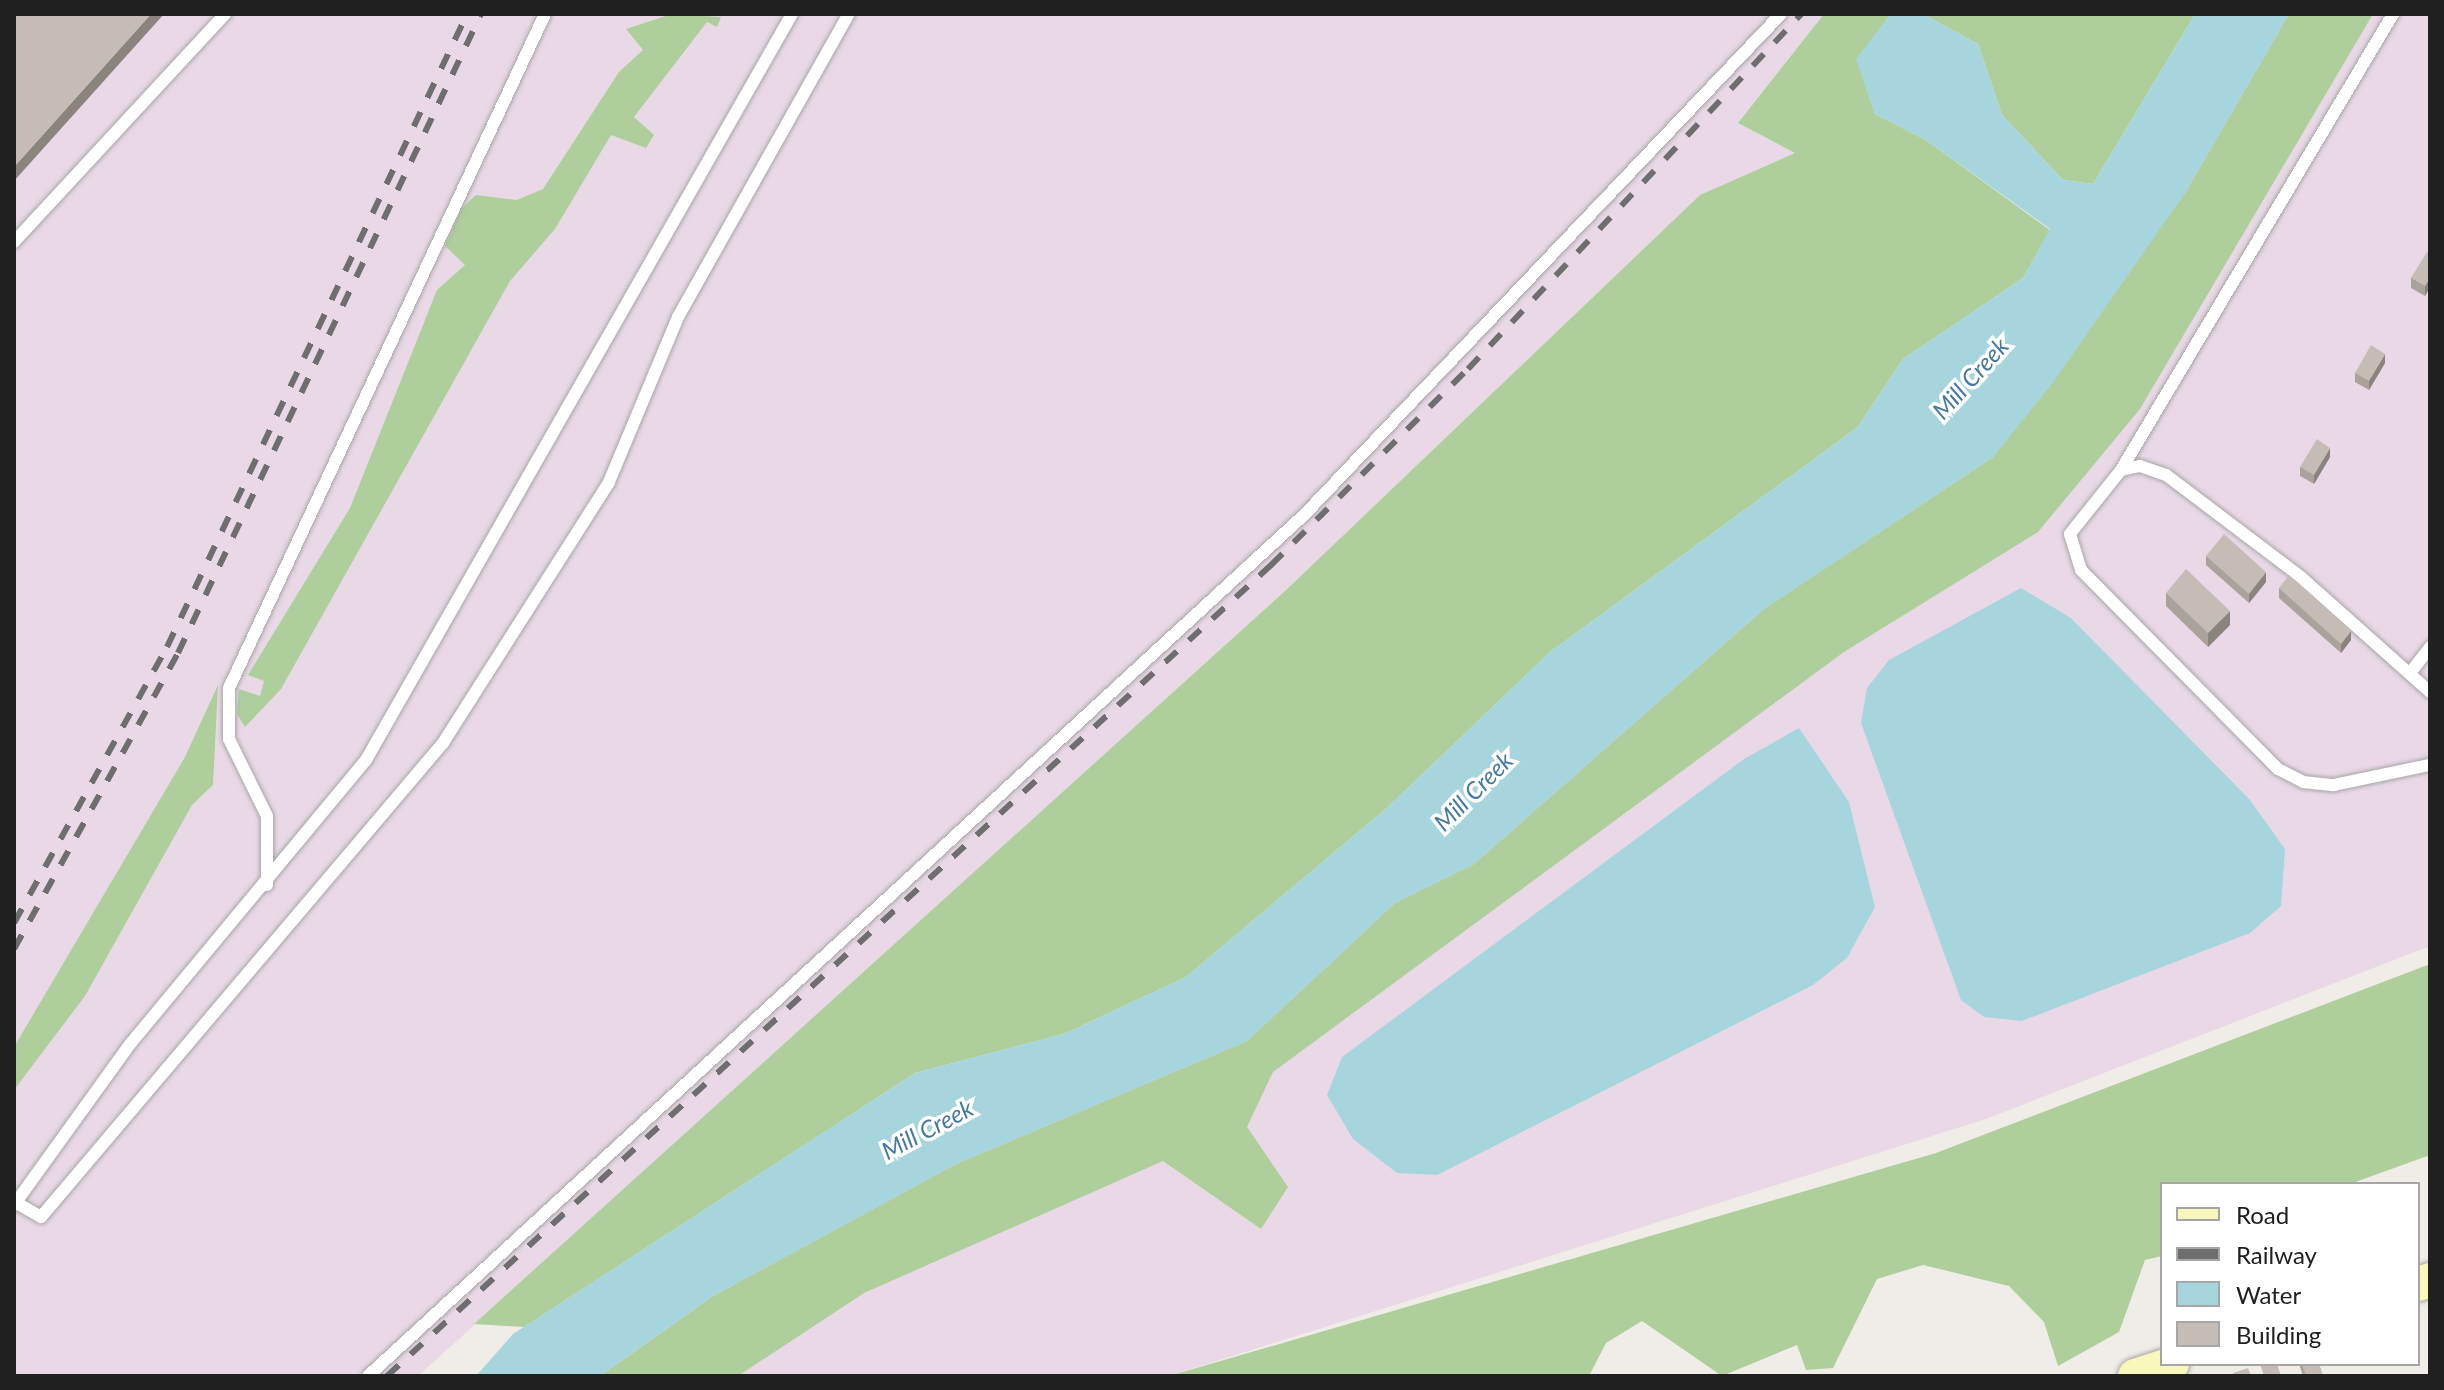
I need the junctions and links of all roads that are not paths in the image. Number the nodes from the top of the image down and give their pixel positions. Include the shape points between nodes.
1 (225, 14) edge
2 (545, 14) edge
3 (792, 14) edge
4 (849, 14) edge
5 (1781, 14) edge
6 (2393, 14) edge
7 (14, 242) edge
8 (2121, 470) junction
9 (2430, 647) edge
10 (2410, 673) junction
11 (2430, 692) edge
12 (2430, 765) edge
13 (267, 885) junction
14 (15, 1204) edge
15 (2166, 1366) edge
16 (368, 1376) edge
17 (2135, 1376) edge

1 - 7 lane
2 - 13 lane via 229,688 229,739 267,816
3 - 13 lane via 384,731
4 - 14 lane via 678,317 609,482 443,743 41,1217
5 - 16 lane via 1305,514
6 - 8 lane
8 - 10 lane via 2140,466 2166,475 2301,577
8 - 12 lane via 2070,534 2081,570 2263,757 2303,782 2334,785
9 - 10 lane
10 - 11 lane
13 - 14 lane via 131,1043
15 - 17 main road

